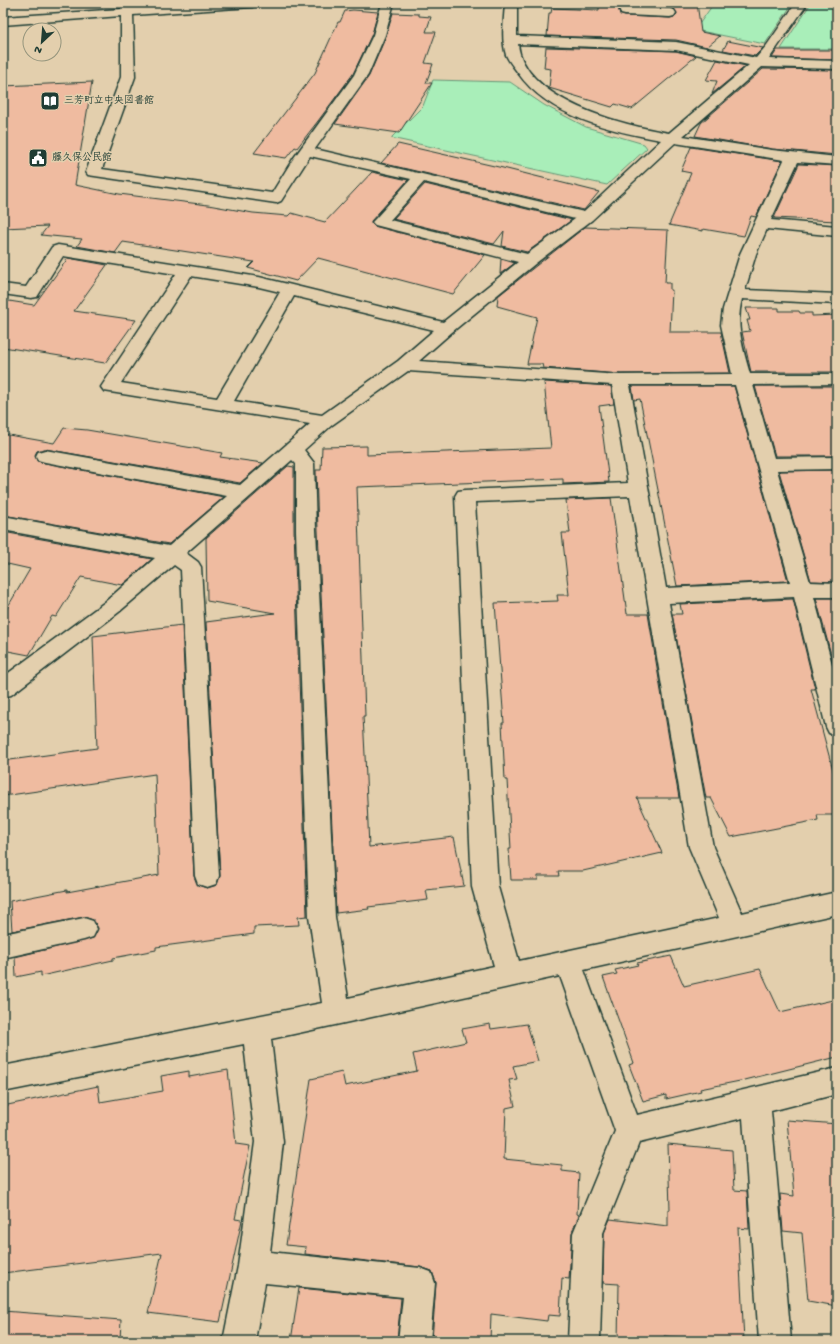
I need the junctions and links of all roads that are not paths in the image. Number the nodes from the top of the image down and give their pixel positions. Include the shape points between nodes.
1 (252, 3) edge
2 (388, 3) edge
3 (511, 3) edge
4 (624, 3) edge
5 (802, 3) edge
6 (128, 7) edge
7 (670, 13) dead end
8 (3, 20) edge
9 (512, 40) junction
10 (759, 63) junction
11 (837, 65) edge
12 (672, 138) junction
13 (306, 150) junction
14 (794, 157) junction
15 (837, 161) edge
16 (421, 177) junction
17 (587, 217) junction
18 (763, 224) junction
19 (837, 232) edge
20 (530, 260) junction
21 (188, 270) junction
22 (3, 288) edge
23 (290, 289) junction
24 (735, 294) junction
25 (837, 299) edge
26 (446, 328) junction
27 (404, 365) junction
28 (837, 379) edge
29 (620, 380) junction
30 (743, 380) junction
31 (223, 404) junction
32 (326, 421) junction
33 (293, 449) junction
34 (45, 456) dead end
35 (837, 463) edge
36 (766, 464) junction
37 (638, 489) junction
38 (243, 492) junction
39 (3, 523) edge
40 (174, 554) junction
41 (802, 590) junction
42 (837, 590) edge
43 (658, 596) junction
44 (3, 689) edge
45 (837, 727) edge
46 (207, 876) dead end
47 (837, 903) edge
48 (735, 926) junction
49 (84, 929) dead end
50 (3, 946) edge
51 (568, 962) junction
52 (510, 976) junction
53 (337, 1013) junction
54 (256, 1029) junction
55 (3, 1079) edge
56 (837, 1081) edge
57 (756, 1101) junction
58 (629, 1131) junction
59 (253, 1266) junction
60 (239, 1341) edge
61 (414, 1341) edge
62 (584, 1341) edge
63 (776, 1341) edge

1 - 6 street
2 - 13 street via 379,35 361,75
3 - 9 street
4 - 7 street via 626,11
5 - 10 street
6 - 8 street
6 - 13 street via 128,77 93,172 276,198
9 - 10 street via 676,46
9 - 12 street via 514,58 525,75 554,99 600,121
10 - 11 street
10 - 12 street
12 - 14 street
12 - 17 street
13 - 16 street
14 - 15 street
14 - 18 street
16 - 17 street
16 - 20 street via 380,222
17 - 20 street
18 - 19 street
18 - 24 street via 748,254
20 - 26 street
21 - 22 street via 58,250 31,293
21 - 23 street
21 - 31 street via 110,387
23 - 26 street
23 - 31 street
24 - 25 street
24 - 30 street via 730,309 730,325
26 - 27 street
27 - 29 street
27 - 32 street
28 - 30 street
29 - 30 street
29 - 37 street
30 - 36 street
31 - 32 street
32 - 33 street
33 - 38 street
33 - 53 street via 305,463 322,917
34 - 38 street
35 - 36 street
36 - 41 street
37 - 43 street
37 - 52 street via 465,496 485,887
38 - 40 street
39 - 40 street
40 - 44 street via 112,607
40 - 46 street via 191,567
41 - 42 street
41 - 43 street
41 - 45 street
43 - 48 street via 701,847
47 - 48 street
48 - 51 street
49 - 50 street
51 - 52 street
51 - 58 street
52 - 53 street
53 - 54 street
54 - 55 street
54 - 59 street via 269,1142
56 - 57 street
57 - 58 street
57 - 63 street
58 - 62 street via 588,1234
59 - 60 street
59 - 61 street via 420,1283

